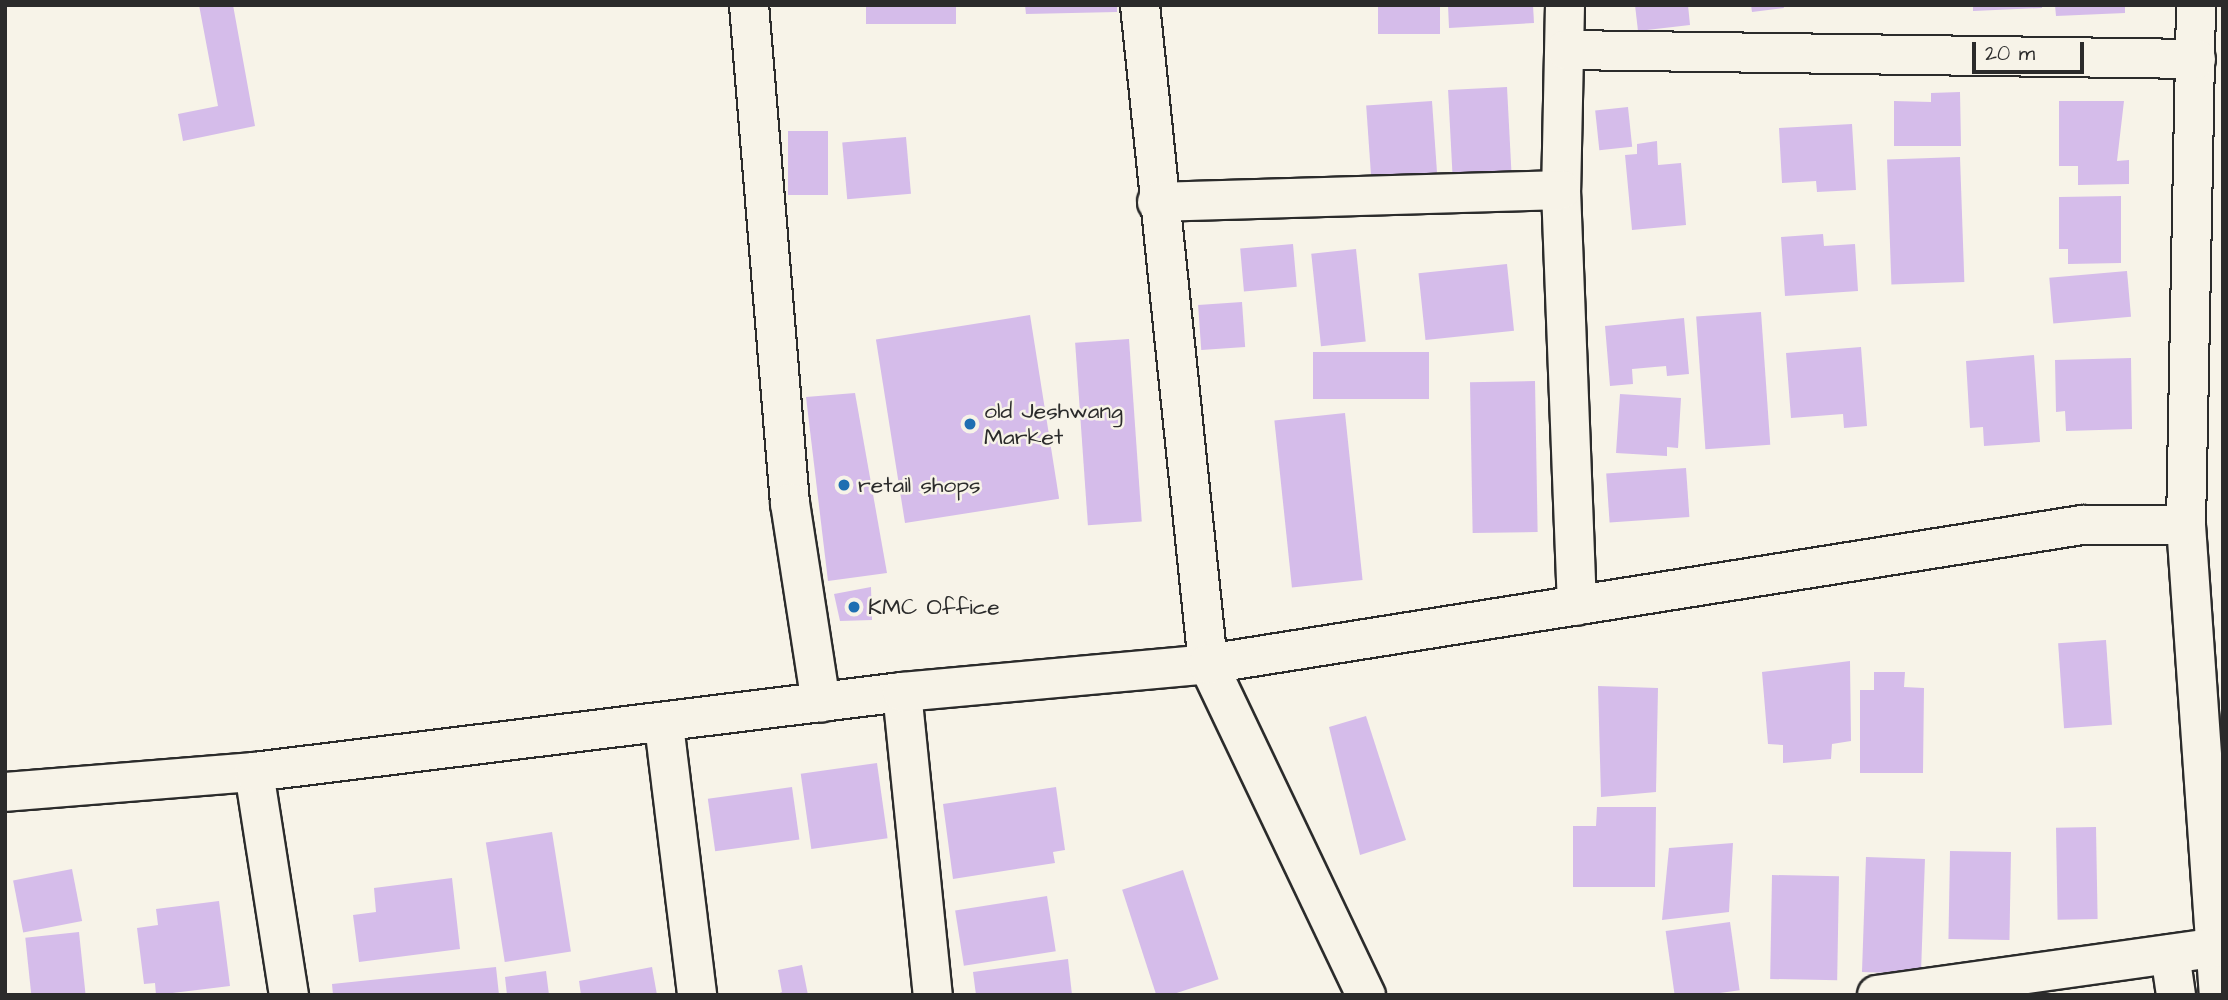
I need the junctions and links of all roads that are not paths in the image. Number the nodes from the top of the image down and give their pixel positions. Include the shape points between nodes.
1 (749, 5) edge
2 (1140, 5) edge
3 (1565, 5) edge
4 (2196, 5) edge
5 (1566, 50) junction
6 (2196, 59) junction
7 (1561, 190) junction
8 (1157, 202) junction
9 (2186, 525) junction
10 (1577, 606) junction
11 (1208, 664) junction
12 (902, 692) junction
13 (821, 703) junction
14 (664, 725) junction
15 (254, 772) junction
16 (5, 792) edge
17 (2212, 948) junction
18 (2170, 954) junction
19 (289, 995) edge
20 (697, 995) edge
21 (933, 995) edge
22 (1366, 995) edge
23 (1877, 995) edge
24 (2176, 995) edge
25 (2220, 995) edge

1 - 13 street via 790,503
2 - 8 street
3 - 5 street
4 - 6 street
5 - 6 street
5 - 7 street
6 - 9 street
7 - 8 street
7 - 10 street
8 - 11 street
9 - 10 street via 2082,526
9 - 17 street
10 - 11 street
11 - 12 street
11 - 22 street
12 - 13 street
12 - 21 street
13 - 14 street
14 - 15 street
14 - 20 street
15 - 16 street
15 - 19 street
17 - 18 street
17 - 25 street
18 - 23 street
18 - 24 street

